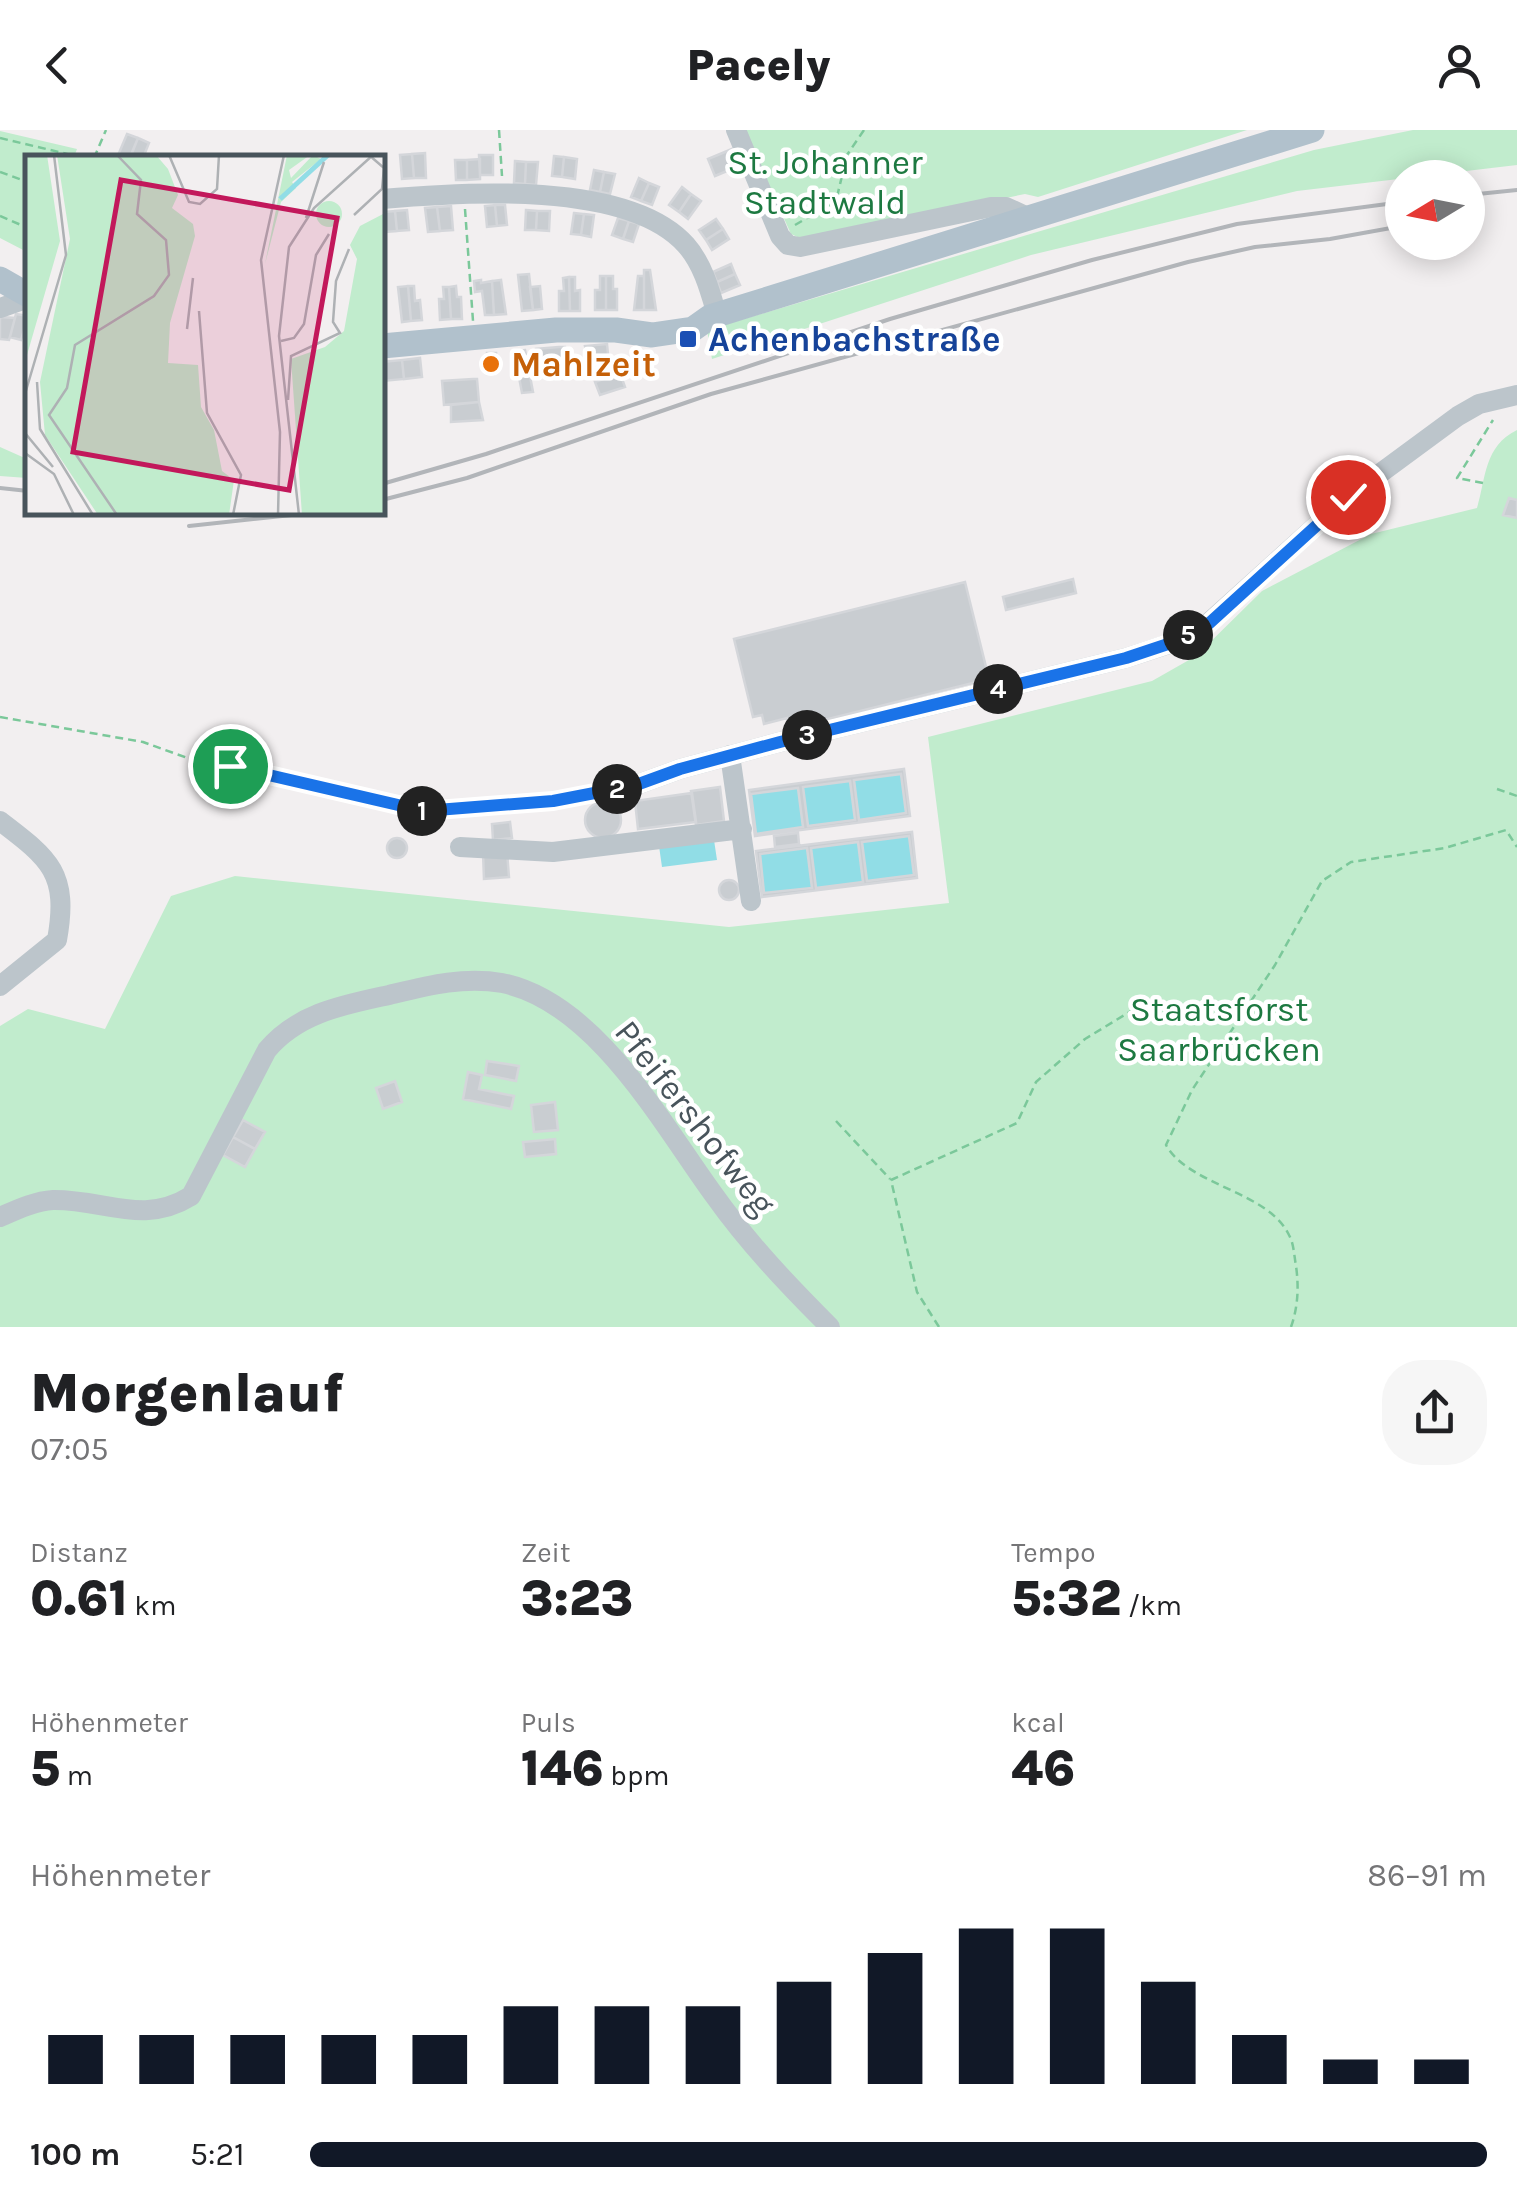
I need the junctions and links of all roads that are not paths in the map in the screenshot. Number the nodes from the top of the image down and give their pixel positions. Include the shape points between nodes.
1 (736, 130) edge
2 (1312, 130) edge
3 (385, 200) edge
4 (1030, 218) junction
5 (0, 279) edge
6 (25, 295) edge
7 (25, 298) edge
8 (0, 308) edge
9 (714, 316) junction
10 (385, 346) edge
11 (1510, 396) edge
12 (730, 756) junction
13 (636, 785) road end
14 (0, 821) edge
15 (742, 829) junction
16 (460, 847) dead end
17 (553, 852) junction
18 (511, 855) dead end
19 (751, 901) dead end
20 (0, 986) edge
21 (0, 1217) edge
22 (830, 1327) edge

1 - 4 street via 788,245 858,237 991,207
2 - 4 main road
3 - 9 street via 492,192 636,213 688,246
4 - 9 main road
5 - 6 main road
7 - 8 street
9 - 10 main road via 616,330
11 - 12 street via 1458,416 1348,497 1204,628 1174,642
12 - 13 street
12 - 15 street
14 - 20 street via 37,849 59,880 62,913 57,940
15 - 17 street
15 - 19 street
16 - 17 street
17 - 18 street
21 - 22 street, Pfeifershofweg via 48,1200 140,1211 172,1208 191,1196 266,1050 282,1032 332,1009 435,984 504,984 538,996 599,1043 664,1119 762,1259

